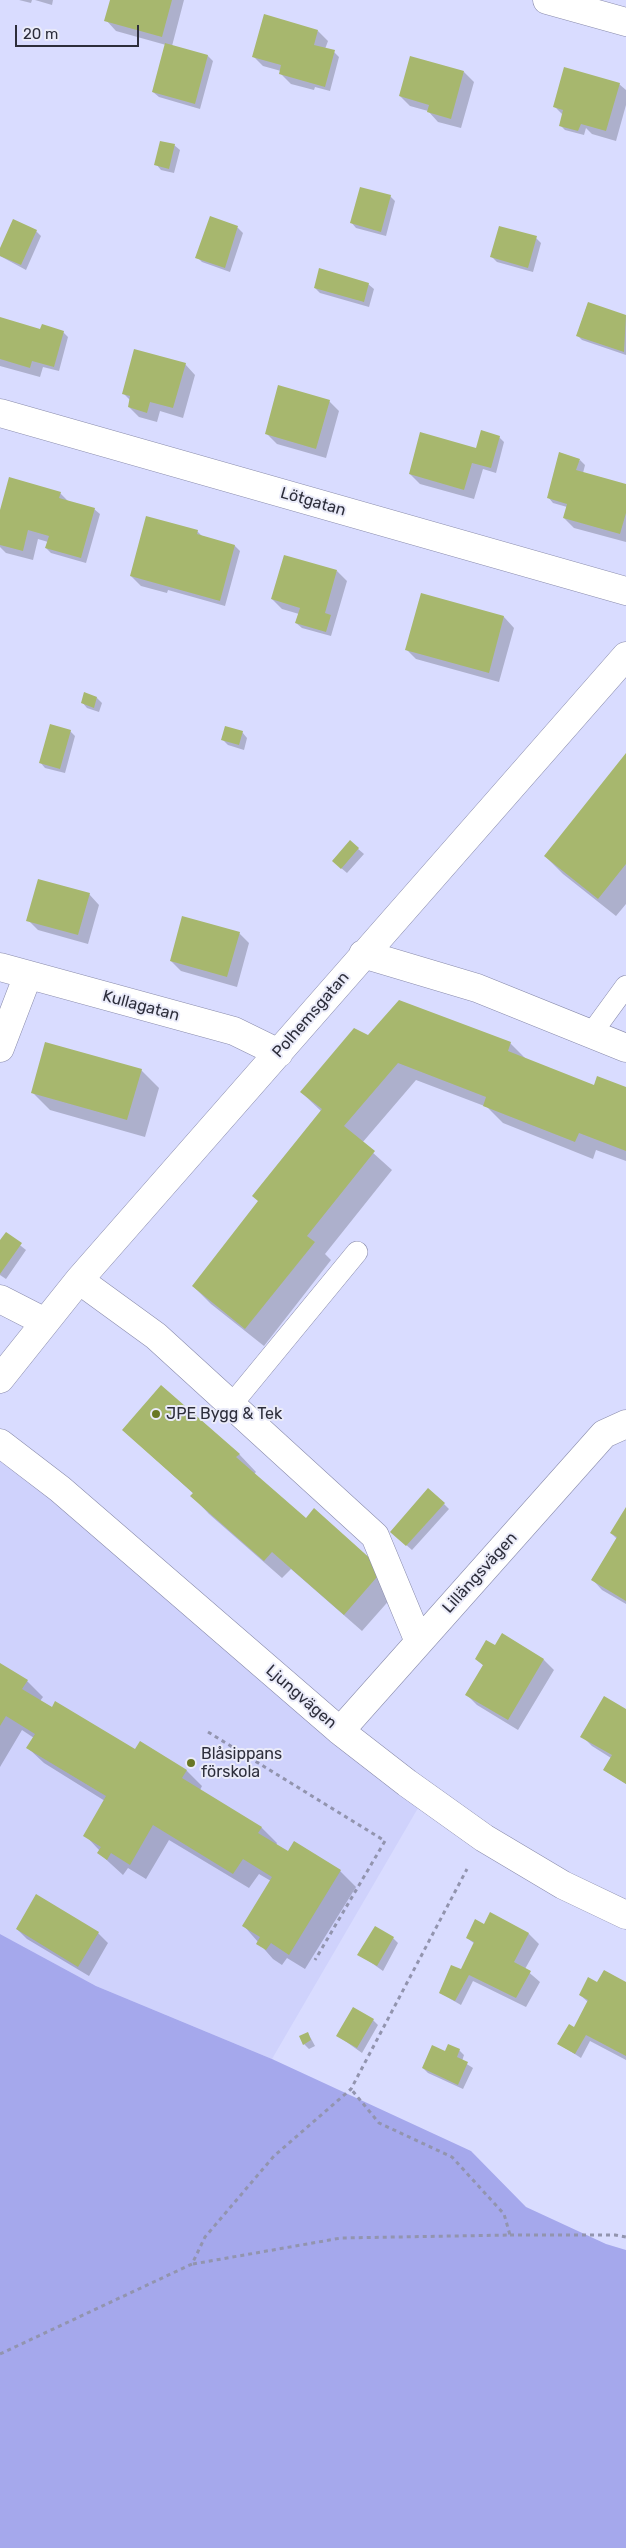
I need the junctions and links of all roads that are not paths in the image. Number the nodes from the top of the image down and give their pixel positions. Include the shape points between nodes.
1 (547, 0) edge
2 (626, 22) edge
3 (0, 413) edge
4 (626, 591) edge
5 (626, 656) edge
6 (363, 954) junction
7 (0, 967) edge
8 (28, 975) junction
9 (626, 986) edge
10 (591, 1034) junction
11 (0, 1048) edge
12 (626, 1048) edge
13 (279, 1052) junction
14 (357, 1252) dead end
15 (79, 1280) junction
16 (0, 1299) edge
17 (45, 1322) junction
18 (0, 1379) edge
19 (232, 1404) junction
20 (626, 1424) edge
21 (0, 1444) edge
22 (419, 1642) junction
23 (340, 1731) junction
24 (626, 1915) edge

1 - 2 street
3 - 4 street, Lötgatan
5 - 6 street, Polhemsgatan
6 - 10 street via 477,988
6 - 13 street, Polhemsgatan
7 - 8 street, Kullagatan
8 - 11 street
8 - 13 street, Kullagatan via 234,1031
9 - 10 lane
10 - 12 street
13 - 15 street, Polhemsgatan
14 - 19 lane
15 - 17 street, Polhemsgatan
15 - 19 street via 156,1336
16 - 17 street
17 - 18 street, Polhemsgatan
19 - 22 street via 375,1536
20 - 22 street, Lillängsvägen via 604,1434
21 - 23 street, Ljungvägen via 60,1489
22 - 23 street, Lillängsvägen
23 - 24 street, Ljungvägen via 484,1838 563,1885

